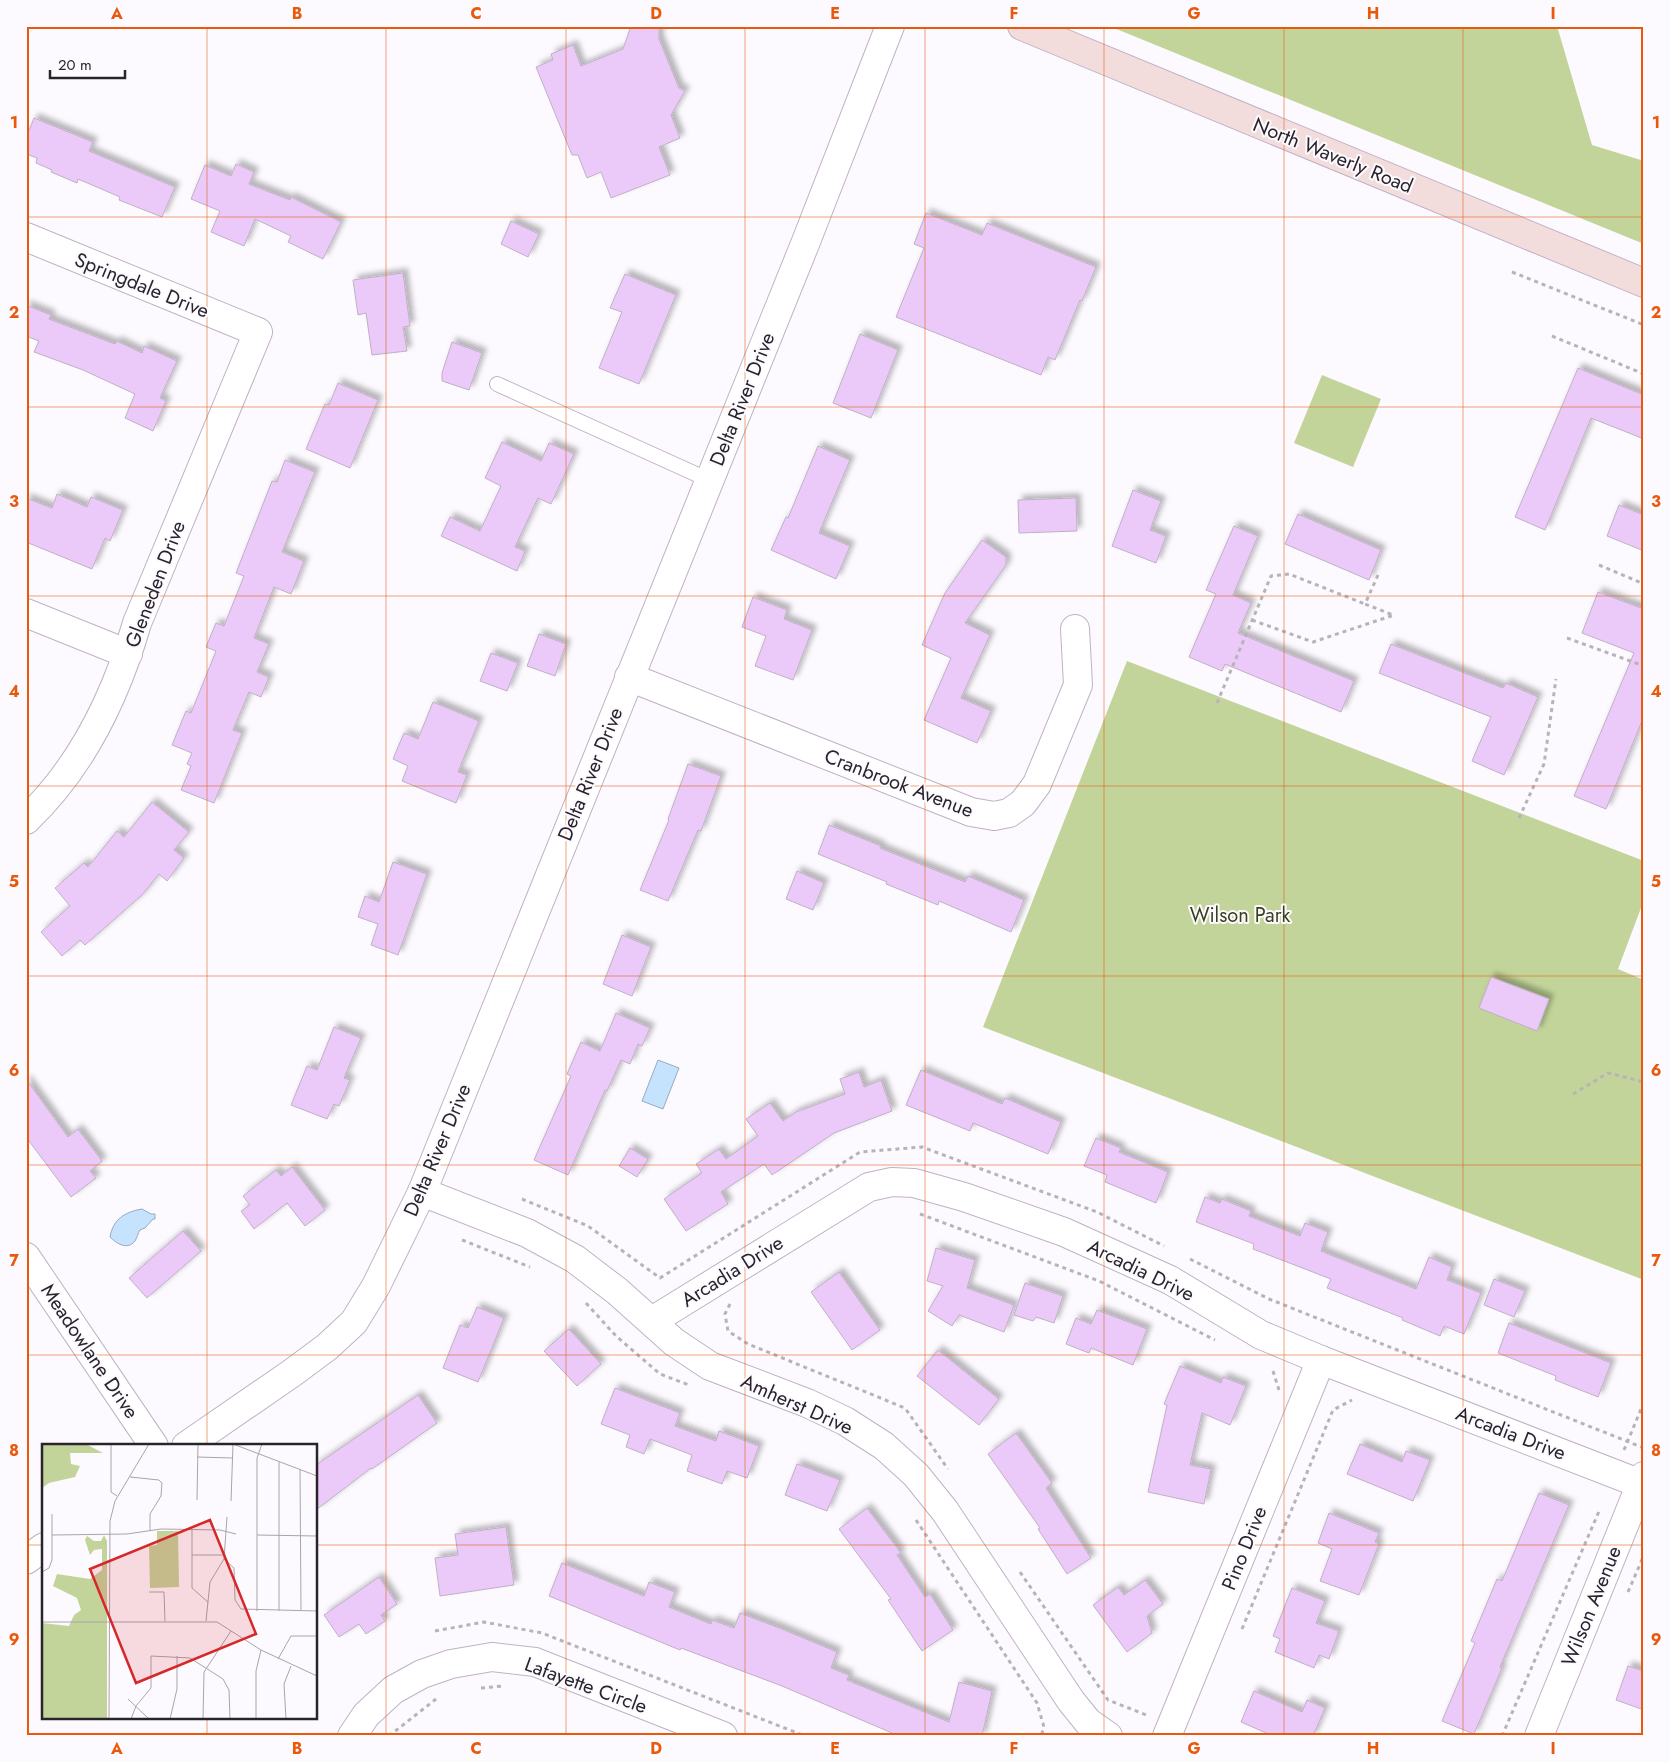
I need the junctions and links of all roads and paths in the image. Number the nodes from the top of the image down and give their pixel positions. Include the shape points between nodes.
1 (890, 26) edge
2 (1022, 26) edge
3 (26, 237) edge
4 (1512, 272) dead end
5 (1644, 283) edge
6 (1644, 325) edge
7 (258, 332) joint
8 (1552, 336) dead end
9 (1644, 374) edge
10 (497, 384) dead end
11 (709, 480) junction
12 (1599, 565) dead end
13 (1378, 575) dead end
14 (1644, 584) edge
15 (1365, 604) junction
16 (26, 613) edge
17 (1252, 620) junction
18 (1075, 629) dead end
19 (1567, 638) dead end
20 (128, 654) junction
21 (1644, 666) edge
22 (629, 677) junction
23 (1556, 679) dead end
24 (1217, 703) dead end
25 (1518, 818) dead end
26 (26, 820) edge
27 (1644, 1083) edge
28 (1573, 1094) dead end
29 (422, 1192) junction
30 (911, 1211) dead end
31 (462, 1240) dead end
32 (26, 1256) edge
33 (532, 1268) dead end
34 (733, 1298) dead end
35 (585, 1302) dead end
36 (652, 1320) junction
37 (1222, 1344) dead end
38 (1322, 1360) junction
39 (1266, 1367) dead end
40 (696, 1388) dead end
41 (1276, 1398) dead end
42 (1353, 1400) dead end
43 (1644, 1402) edge
44 (153, 1444) edge
45 (189, 1444) edge
46 (951, 1473) dead end
47 (1615, 1474) junction
48 (1642, 1480) edge
49 (912, 1515) dead end
50 (42, 1548) edge
51 (26, 1560) edge
52 (1019, 1571) dead end
53 (1239, 1636) dead end
54 (507, 1686) dead end
55 (478, 1688) dead end
56 (441, 1695) dead end
57 (1170, 1730) edge
58 (352, 1736) edge
59 (389, 1736) edge
60 (723, 1736) edge
61 (1041, 1736) edge
62 (1108, 1736) edge
63 (1502, 1736) edge
64 (1538, 1736) edge

1 - 11 street, Delta River Drive
2 - 5 main road, North Waverly Road
3 - 7 street, Springdale Drive
4 - 6 path
7 - 20 street, Gleneden Drive via 137,623
8 - 9 path
10 - 11 lane
11 - 22 street, Delta River Drive
12 - 14 path
13 - 15 path
15 - 17 path via 1289,574 1270,576
15 - 17 path via 1394,615 1313,642
16 - 20 street
17 - 24 path
18 - 22 street, Cranbrook Avenue via 1078,685 1037,784 1023,803 1009,813 994,816 971,812
19 - 21 path
20 - 26 street, Gleneden Drive via 98,723 76,762
22 - 29 street, Delta River Drive
23 - 25 path via 1544,764
27 - 28 path via 1608,1073
29 - 36 street, Amherst Drive via 527,1233 574,1259
29 - 45 street, Delta River Drive via 376,1286 354,1322 292,1373
30 - 37 path via 1099,1281
31 - 33 path
32 - 44 street, Meadowlane Drive
34 - 46 path via 725,1314 728,1331 748,1344 905,1408
35 - 40 path via 616,1336 660,1374
36 - 38 street, Arcadia Drive via 869,1187 914,1182 1064,1232 1170,1280 1261,1335
36 - 62 street, Amherst Drive via 674,1342 710,1366 807,1403 845,1422 884,1446 916,1475 945,1512 1071,1702 1088,1722
38 - 47 street, Arcadia Drive
38 - 57 street, Pino Drive
39 - 41 path via 1275,1371 1280,1389
42 - 53 path via 1334,1410
43 - 47 path
47 - 48 street, Arcadia Drive
47 - 63 path
48 - 64 street, Wilson Avenue
49 - 61 path via 1037,1703 1044,1727
50 - 51 street
52 - 57 path via 1108,1700
54 - 55 path
56 - 59 path
58 - 60 street, Lafayette Circle via 366,1715 393,1690 451,1664 492,1658 535,1662

